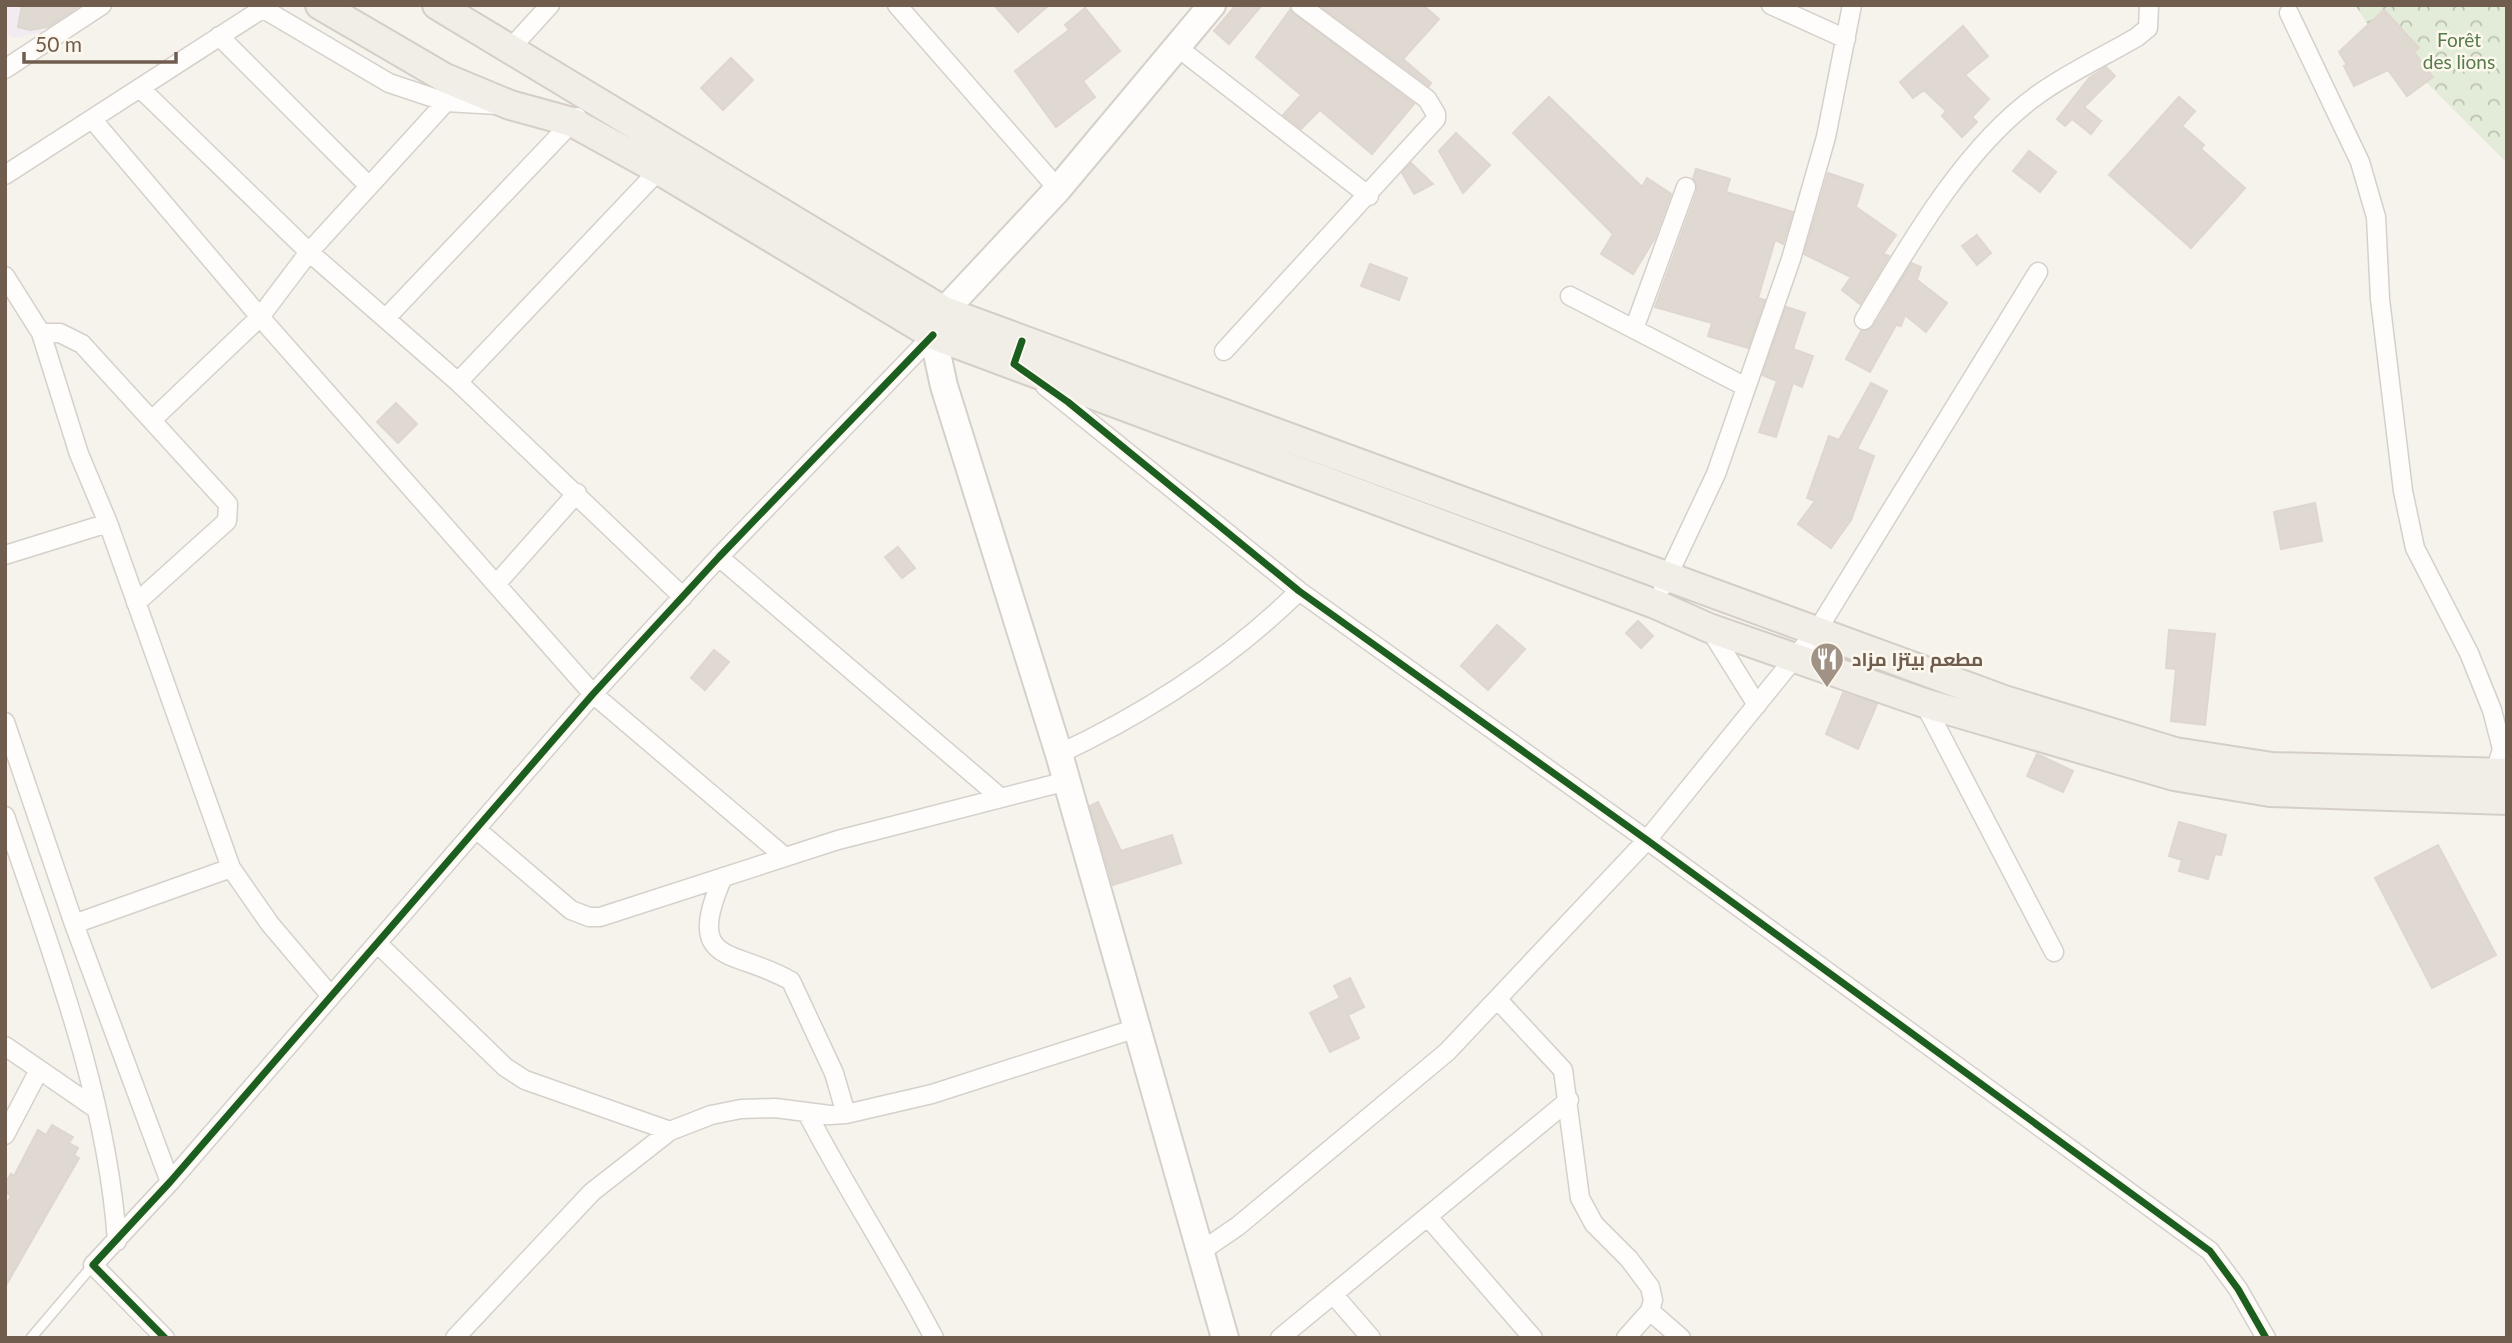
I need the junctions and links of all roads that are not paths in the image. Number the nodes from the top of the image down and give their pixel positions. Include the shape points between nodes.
1 (102, 5) edge
2 (320, 5) edge
3 (437, 5) edge
4 (550, 5) edge
5 (897, 5) edge
6 (1212, 5) edge
7 (1300, 5) edge
8 (1771, 5) edge
9 (1852, 5) edge
10 (2149, 5) edge
11 (259, 7) edge
12 (2289, 13) dead end
13 (219, 36) junction
14 (1846, 39) junction
15 (1177, 47) junction
16 (510, 49) junction
17 (5, 69) edge
18 (140, 88) junction
19 (594, 98) junction
20 (446, 102) junction
21 (510, 105) junction
22 (92, 119) junction
23 (572, 122) junction
24 (659, 170) junction
25 (5, 175) edge
26 (368, 186) junction
27 (1686, 187) dead end
28 (1058, 188) junction
29 (1369, 196) junction
30 (309, 251) junction
31 (2038, 272) dead end
32 (5, 276) edge
33 (1570, 296) dead end
34 (260, 317) junction
35 (387, 317) junction
36 (1864, 320) dead end
37 (939, 323) junction
38 (1634, 329) junction
39 (41, 333) junction
40 (1224, 351) dead end
41 (1018, 353) junction
42 (458, 382) junction
43 (1744, 386) junction
44 (1236, 415) junction
45 (152, 420) junction
46 (1223, 444) junction
47 (577, 493) junction
48 (108, 523) junction
49 (5, 555) edge
50 (719, 557) junction
51 (1668, 574) junction
52 (498, 582) junction
53 (1299, 591) junction
54 (683, 597) junction
55 (136, 603) junction
56 (1655, 604) junction
57 (1709, 628) junction
58 (1818, 629) junction
59 (1798, 657) junction
60 (593, 694) junction
61 (1924, 703) junction
62 (1757, 705) junction
63 (5, 722) edge
64 (1059, 754) junction
65 (2501, 772) edge
66 (1067, 781) junction
67 (1001, 798) junction
68 (2507, 800) edge
69 (5, 816) edge
70 (476, 829) junction
71 (1647, 840) junction
72 (786, 857) junction
73 (231, 868) junction
74 (723, 877) junction
75 (74, 924) junction
76 (377, 943) junction
77 (2054, 952) dead end
78 (331, 996) junction
79 (1498, 1000) junction
80 (1137, 1028) junction
81 (5, 1046) edge
82 (39, 1070) junction
83 (1569, 1100) junction
84 (95, 1108) junction
85 (807, 1113) junction
86 (846, 1114) junction
87 (670, 1131) junction
88 (5, 1135) edge
89 (170, 1182) junction
90 (1427, 1217) junction
91 (117, 1241) junction
92 (1200, 1252) junction
93 (93, 1265) junction
94 (1333, 1294) junction
95 (1650, 1311) junction
96 (31, 1338) edge
97 (165, 1338) edge
98 (454, 1338) edge
99 (934, 1338) edge
100 (1225, 1338) edge
101 (1280, 1338) edge
102 (1371, 1338) edge
103 (1533, 1338) edge
104 (1626, 1338) edge
105 (1681, 1338) edge
106 (2266, 1338) edge

1 - 17 street
2 - 21 main road via 445,78
3 - 16 main road
4 - 16 street
5 - 28 street
6 - 15 main road
7 - 29 street via 1427,99 1436,114
8 - 14 street
9 - 14 street
10 - 36 street via 2148,28 2063,77 1999,129 1927,215
11 - 13 street
11 - 20 street via 389,83
12 - 65 street via 2360,162 2376,217 2380,299 2403,491 2415,548 2469,653 2492,710 2502,749
13 - 18 street
13 - 26 street
14 - 43 street via 1826,137 1791,260
15 - 28 main road
15 - 29 street
16 - 19 main road
18 - 22 street
18 - 30 street
19 - 23 street
19 - 37 main road
20 - 21 street
20 - 26 street
21 - 23 main road
22 - 25 street
22 - 34 street
23 - 24 main road
23 - 35 street
24 - 37 main road
24 - 42 street
26 - 30 street
27 - 38 street
28 - 37 main road
29 - 40 street
30 - 34 street
30 - 35 street
31 - 58 street
32 - 39 street
33 - 38 street
34 - 45 street
34 - 52 street
35 - 42 street
37 - 41 main road
37 - 50 street
37 - 64 main road via 944,386
38 - 43 street
39 - 45 street via 60,333 82,344
39 - 48 street via 79,454
41 - 44 main road
41 - 46 main road
41 - 53 street via 1068,402
42 - 47 street
43 - 51 street via 1716,474
44 - 46 main road
44 - 51 main road
45 - 55 street via 228,504 227,521
46 - 56 main road
47 - 52 street
47 - 54 street
48 - 49 street
48 - 55 street
50 - 54 street
50 - 67 street
51 - 56 street
51 - 58 main road
52 - 60 street
53 - 64 street via 1264,626 1197,677 1120,725
53 - 71 street
54 - 60 street
55 - 73 street
56 - 57 main road
57 - 59 main road
57 - 62 street
58 - 59 street
58 - 65 main road via 2004,701 2175,752 2272,767
59 - 61 main road
59 - 62 street
60 - 70 street
60 - 72 street
61 - 68 main road via 2175,776 2270,792
61 - 77 street
62 - 71 street
63 - 75 street
64 - 66 main road
66 - 67 street
66 - 80 main road
67 - 72 street
69 - 84 street via 64,990
70 - 74 street via 570,910 589,917
70 - 76 street
71 - 79 street
71 - 106 street via 2210,1251
72 - 74 street
73 - 75 street
73 - 78 street via 270,924
74 - 86 street via 709,916 709,934 727,955 791,981 834,1073
75 - 89 street
76 - 78 street
76 - 87 street via 505,1067 525,1080
78 - 89 street
79 - 83 street via 1563,1069
79 - 92 street via 1447,1052 1238,1226
80 - 86 street via 932,1094
80 - 92 main road
81 - 82 street
82 - 84 street
82 - 88 street
83 - 90 street
83 - 95 street via 1580,1198 1594,1224 1641,1273 1653,1300
84 - 91 street via 110,1162
85 - 86 street
85 - 87 street via 741,1109
85 - 99 street
87 - 98 street via 592,1192
89 - 91 street
90 - 94 street
90 - 103 street
91 - 93 street
92 - 100 main road
93 - 96 lane
93 - 97 street
94 - 101 street
94 - 102 street
95 - 104 street
95 - 105 street

